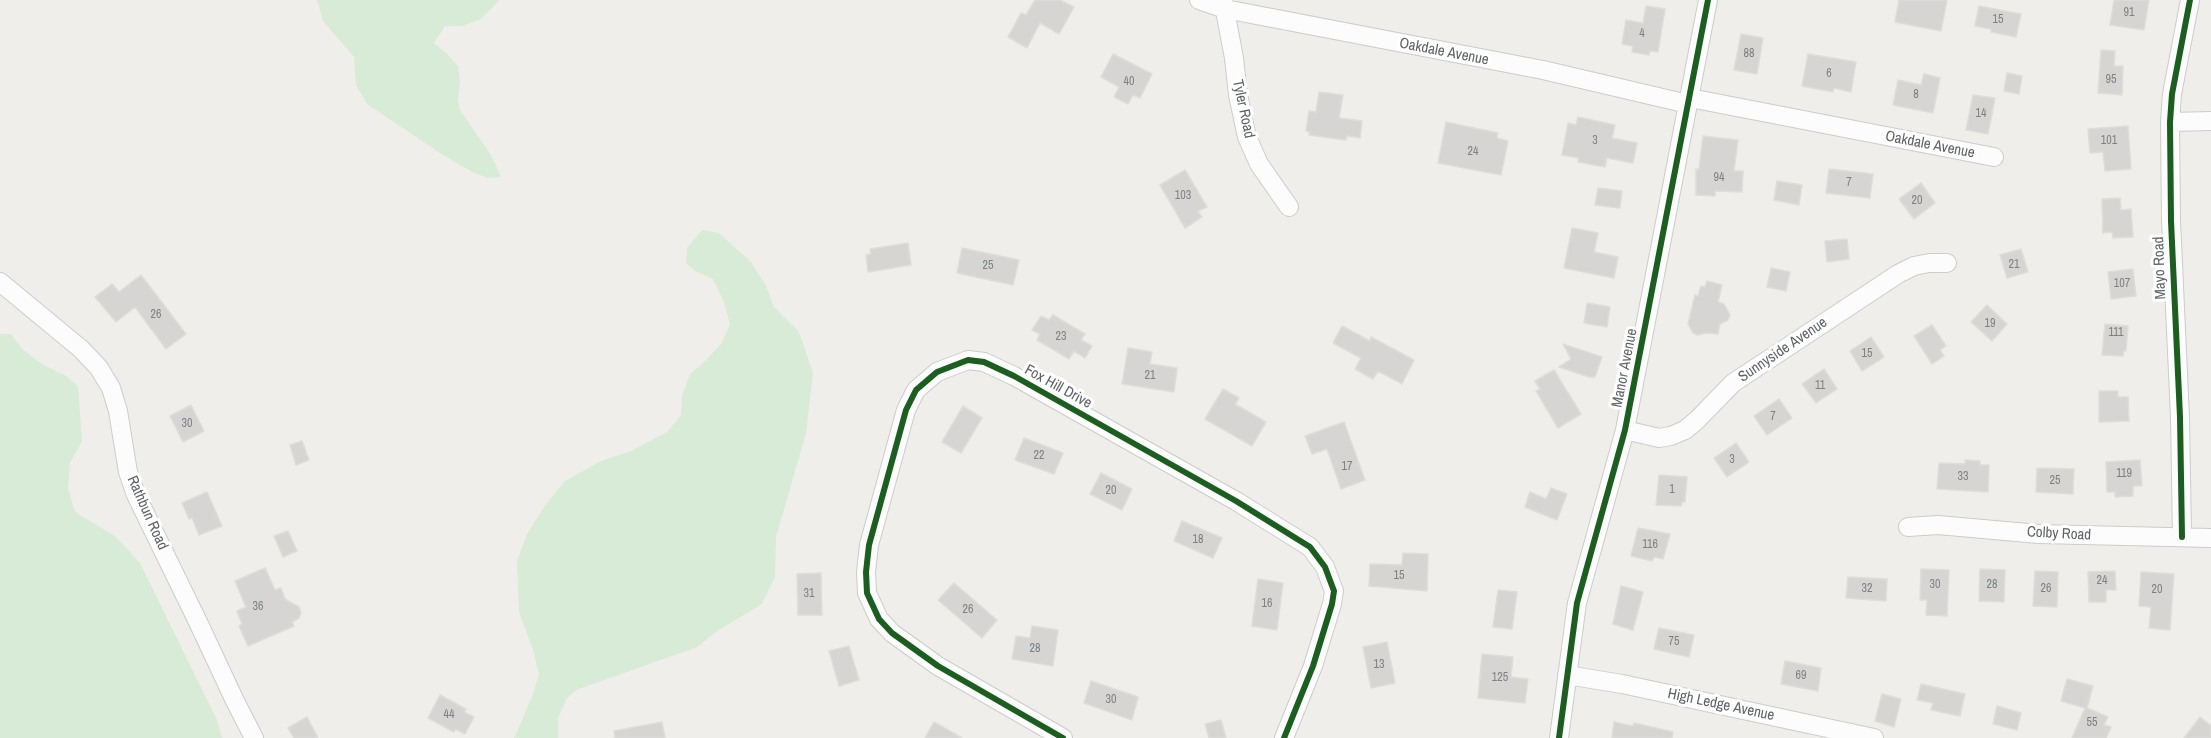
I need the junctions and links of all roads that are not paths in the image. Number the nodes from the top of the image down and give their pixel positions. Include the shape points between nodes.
1 (1199, 0) edge
2 (1708, 0) edge
3 (2190, 0) edge
4 (1224, 5) edge
5 (1689, 101) junction
6 (2211, 121) edge
7 (2170, 122) junction
8 (1994, 157) dead end
9 (1289, 207) dead end
10 (1947, 263) dead end
11 (0, 282) edge
12 (1625, 430) junction
13 (1908, 527) dead end
14 (2182, 537) junction
15 (2211, 538) edge
16 (1567, 675) junction
17 (254, 738) edge
18 (1063, 738) edge
19 (1284, 738) edge
20 (1559, 738) edge
21 (1874, 738) edge

1 - 4 street, Oakdale Avenue
2 - 5 street, Manor Avenue
3 - 7 street, Mayo Road
4 - 5 street, Oakdale Avenue
4 - 9 street, Tyler Road via 1247,137 1258,164
5 - 8 street, Oakdale Avenue
5 - 12 street, Manor Avenue
6 - 7 street
7 - 14 street, Mayo Road
10 - 12 street, Sunnyside Avenue via 1929,262 1898,274 1733,383 1685,430 1659,438
11 - 17 street, Rathbun Road via 81,349 111,388 136,495
12 - 16 street, Manor Avenue via 1577,603
13 - 14 street, Colby Road via 1938,525 2039,534
14 - 15 street, Colby Road
16 - 20 street, Manor Avenue
16 - 21 street, High Ledge Avenue
18 - 19 street, Fox Hill Drive via 938,666 891,633 879,619 867,593 869,545 906,410 916,390 936,372 968,360 984,362 1014,376 1310,547 1325,567 1334,591 1313,666

